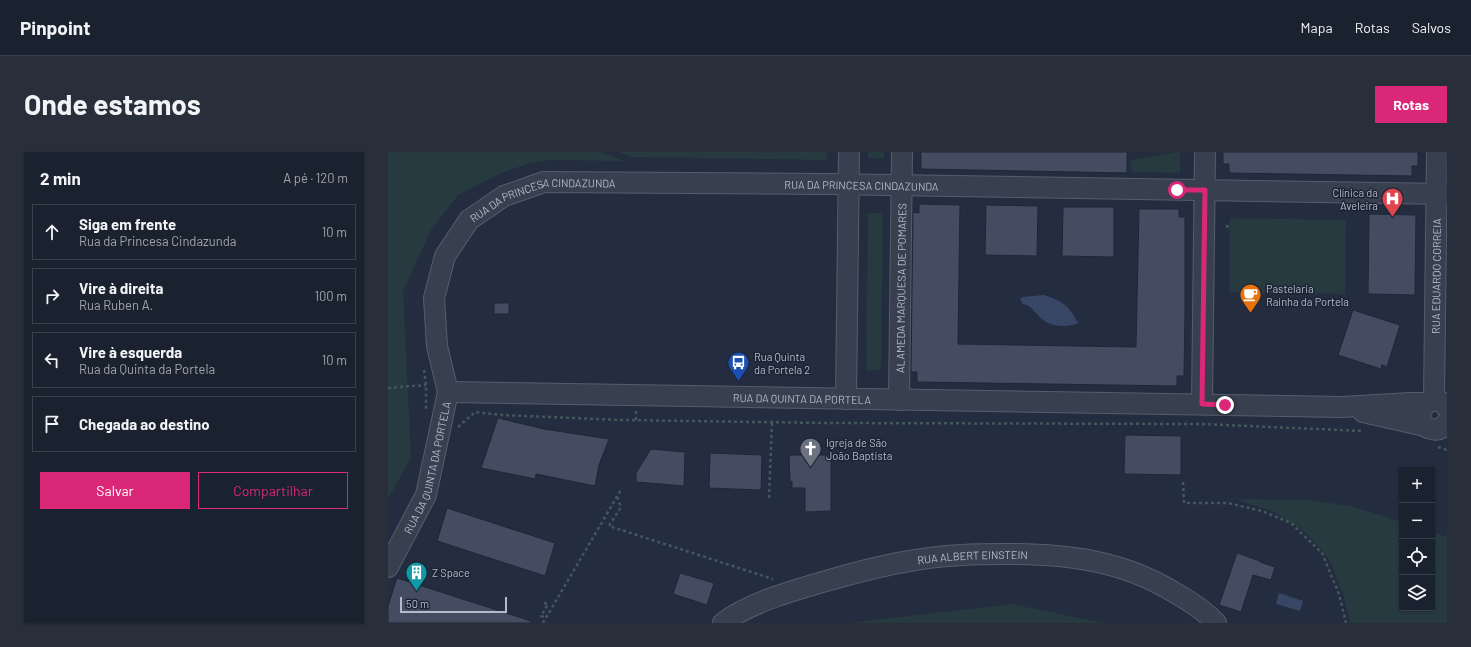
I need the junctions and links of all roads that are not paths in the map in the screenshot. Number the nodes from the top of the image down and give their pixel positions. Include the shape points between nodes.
1 (849, 152) edge
2 (902, 152) edge
3 (1205, 152) edge
4 (1437, 152) edge
5 (848, 185) junction
6 (902, 186) junction
7 (1205, 190) junction
8 (1442, 194) edge
9 (448, 392) junction
10 (846, 399) junction
11 (899, 400) junction
12 (1202, 404) junction
13 (1436, 404) edge
14 (1342, 406) junction
15 (1438, 432) edge
16 (388, 567) edge
17 (723, 623) edge
18 (1216, 623) edge

1 - 5 street
2 - 6 street, ALAMEDA MARQUESA DE POMARES
3 - 7 street
4 - 8 street, RUA EDUARDO CORREIA
5 - 6 street, RUA DA PRINCESA CINDAZUNDA
5 - 9 street, RUA DA PRINCESA CINDAZUNDA via 558,181 544,182 504,196 469,220 445,256 434,298 437,346
5 - 10 street
6 - 7 street, RUA DA PRINCESA CINDAZUNDA
6 - 11 street, ALAMEDA MARQUESA DE POMARES
7 - 8 street, RUA DA PRINCESA CINDAZUNDA
7 - 12 street
8 - 13 street, RUA EDUARDO CORREIA
9 - 10 street, RUA DA QUINTA DA PORTELA
9 - 16 street, RUA DA QUINTA DA PORTELA via 426,495
10 - 11 street, RUA DA QUINTA DA PORTELA
11 - 12 street, RUA DA QUINTA DA PORTELA
12 - 14 street, RUA DA QUINTA DA PORTELA
13 - 14 street, RUA DA QUINTA DA PORTELA
13 - 15 street, RUA EDUARDO CORREIA via 1423,406 1420,414 1422,422
14 - 15 street, RUA DA QUINTA DA PORTELA
17 - 18 street, RUA ALBERT EINSTEIN via 753,606 800,588 870,568 962,555 1043,554 1077,557 1136,572 1190,602

